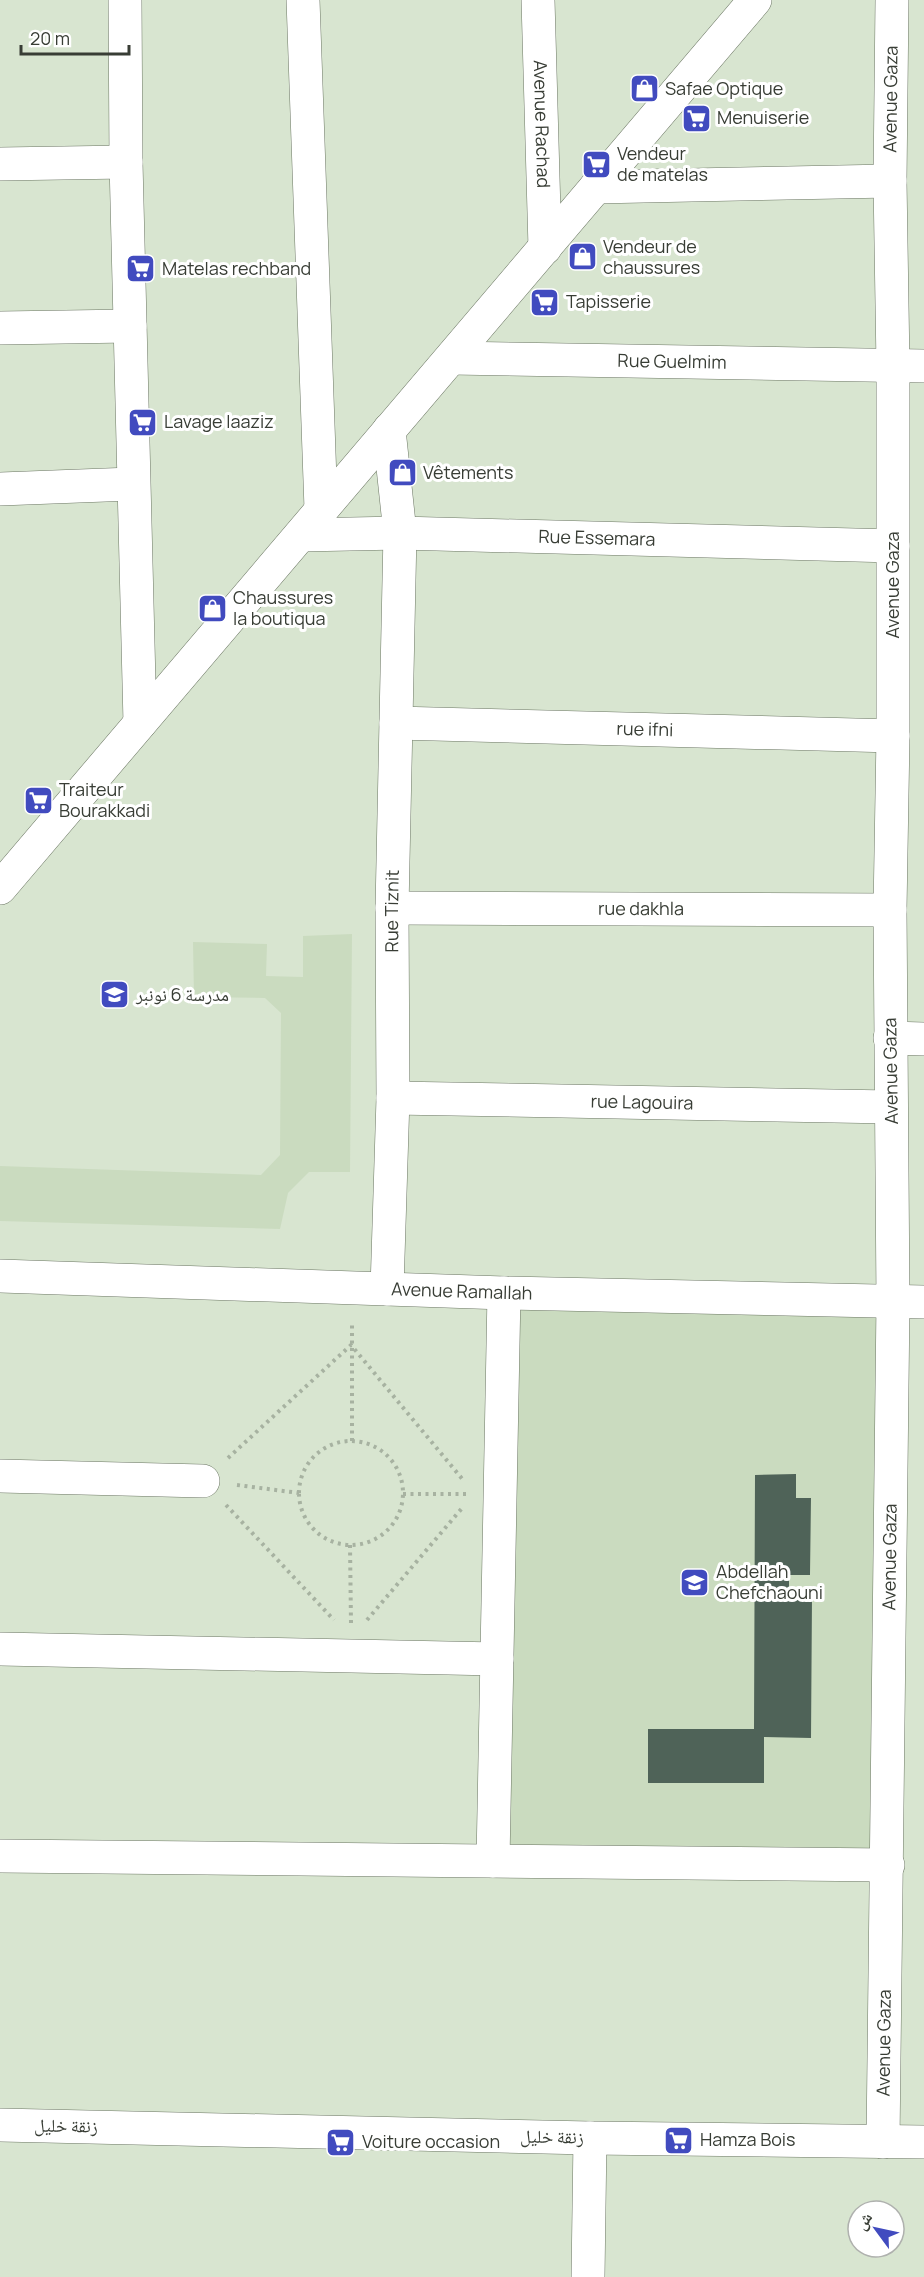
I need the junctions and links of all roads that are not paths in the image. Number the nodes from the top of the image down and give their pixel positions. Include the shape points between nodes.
1 (125, 0) edge
2 (303, 0) edge
3 (538, 0) edge
4 (755, 0) edge
5 (892, 0) edge
6 (126, 162) junction
7 (0, 164) edge
8 (890, 181) junction
9 (596, 187) junction
10 (545, 248) junction
11 (130, 326) junction
12 (0, 328) edge
13 (452, 358) junction
14 (909, 366) edge
15 (390, 430) junction
16 (132, 484) junction
17 (0, 489) edge
18 (321, 509) junction
19 (400, 533) junction
20 (301, 535) junction
21 (893, 546) junction
22 (140, 723) junction
23 (396, 723) junction
24 (893, 736) junction
25 (0, 888) edge
26 (392, 908) junction
27 (890, 910) junction
28 (890, 1038) junction
29 (924, 1040) edge
30 (393, 1098) junction
31 (891, 1107) junction
32 (0, 1276) edge
33 (387, 1289) junction
34 (504, 1293) junction
35 (909, 1302) edge
36 (0, 1476) edge
37 (203, 1480) road end
38 (0, 1649) edge
39 (497, 1659) junction
40 (0, 1856) edge
41 (493, 1861) junction
42 (888, 1865) junction
43 (0, 2125) edge
44 (590, 2138) junction
45 (883, 2142) junction
46 (924, 2142) edge
47 (588, 2277) edge

1 - 6 street
2 - 18 street
3 - 10 street, Avenue Rachad
4 - 9 street
5 - 8 street, Avenue Gaza
6 - 7 street
6 - 11 street
8 - 9 street
8 - 14 street, Avenue Gaza
9 - 10 street
10 - 13 street
11 - 12 street
11 - 16 street
13 - 14 street, Rue Guelmim
13 - 15 street
14 - 21 street, Avenue Gaza
15 - 18 street
15 - 19 street, Rue Tiznit
16 - 17 street
16 - 22 street
18 - 20 street
19 - 20 street, Rue Essemara
19 - 21 street, Rue Essemara
19 - 23 street, Rue Tiznit
20 - 22 street
21 - 24 street, Avenue Gaza
22 - 25 street
23 - 24 street, rue ifni
23 - 26 street, Rue Tiznit
24 - 27 street, Avenue Gaza
26 - 27 street, rue dakhla
26 - 30 street, Rue Tiznit
27 - 28 street, Avenue Gaza
28 - 29 street
28 - 31 street, Avenue Gaza
30 - 31 street, rue Lagouira
30 - 33 street, Rue Tiznit
31 - 35 street, Avenue Gaza
32 - 33 street, Avenue Ramallah
33 - 34 street, Avenue Ramallah
34 - 35 street, Avenue Ramallah
34 - 39 street
35 - 42 street, Avenue Gaza
36 - 37 street
38 - 39 street via 352,1647
39 - 41 street
40 - 41 street
41 - 42 street
42 - 45 street, Avenue Gaza
43 - 44 street, زنقة خليل
44 - 45 street, زنقة خليل
44 - 47 street
45 - 46 street, زنقة خليل

